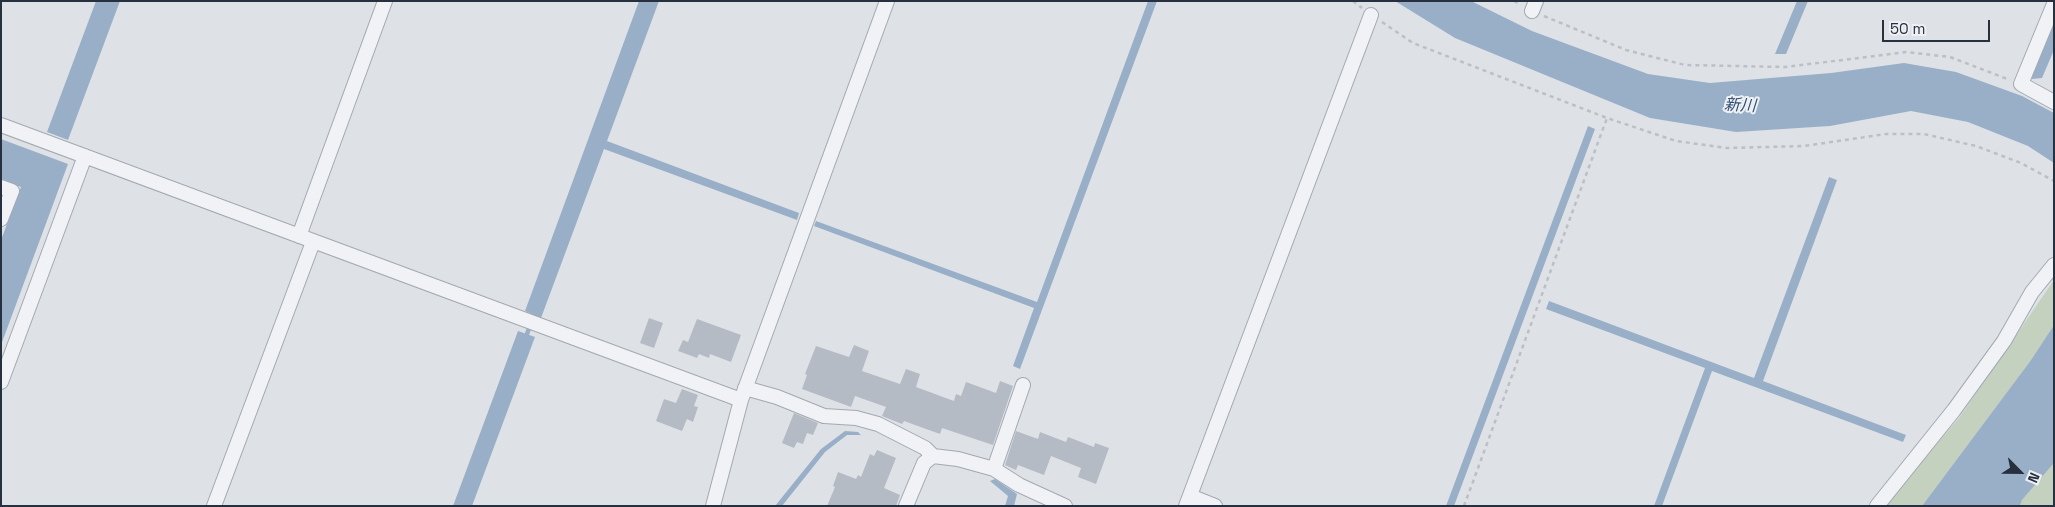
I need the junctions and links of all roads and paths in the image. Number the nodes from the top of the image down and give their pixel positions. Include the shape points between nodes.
1 (385, 1) edge
2 (887, 1) edge
3 (1514, 1) edge
4 (2054, 4) edge
5 (1534, 6) edge
6 (1371, 15) joint
7 (2021, 84) junction
8 (2054, 102) edge
9 (1607, 118) junction
10 (1, 125) edge
11 (85, 156) junction
12 (2054, 181) edge
13 (1, 187) edge
14 (1, 219) edge
15 (299, 236) junction
16 (314, 242) junction
17 (2054, 265) edge
18 (1, 382) edge
19 (1023, 385) dead end
20 (743, 394) junction
21 (933, 456) junction
22 (994, 470) junction
23 (1188, 501) edge
24 (214, 506) edge
25 (713, 506) edge
26 (906, 506) edge
27 (1065, 506) edge
28 (1216, 506) edge
29 (1464, 506) edge
30 (1877, 506) edge

1 - 15 street
2 - 20 street
3 - 5 path
4 - 7 street
5 - 7 path via 1626,50 1686,65 1786,67 1906,52 1950,57
6 - 9 path via 1413,43
6 - 23 street
7 - 8 street
9 - 12 path via 1676,141 1727,148 1804,146 1886,134 1924,134 2021,163
9 - 29 path
10 - 11 street
11 - 15 street
11 - 18 street
13 - 14 street via 12,191
15 - 16 street
16 - 20 street via 544,327
16 - 24 street
17 - 30 street via 2032,292 2004,341 1954,410
19 - 22 street
20 - 21 street via 776,397 824,416 856,418 878,424 925,448
20 - 25 street
21 - 22 street via 958,459
21 - 26 street via 924,463
22 - 27 street
23 - 28 street

